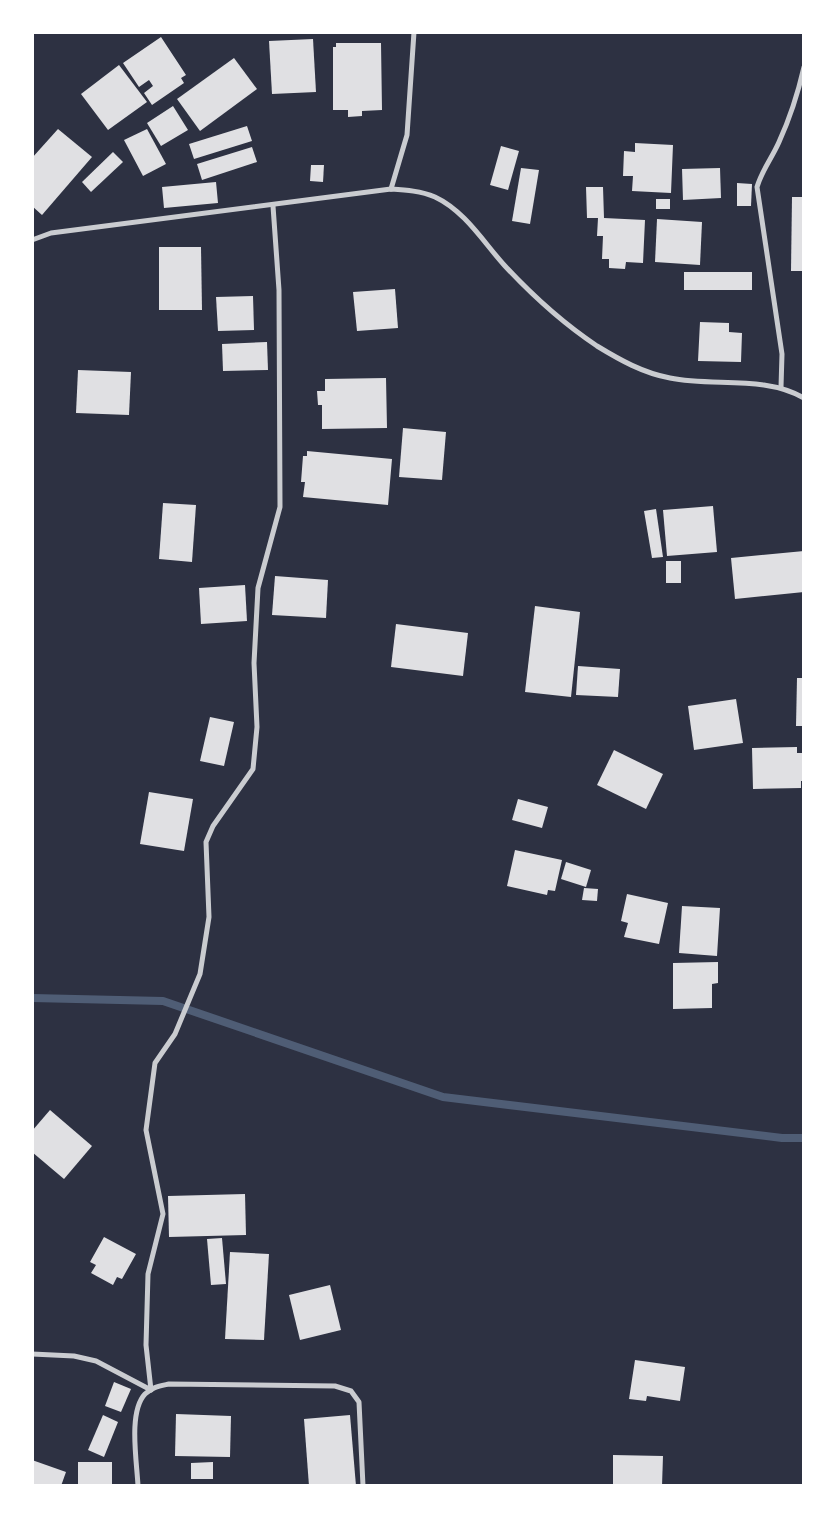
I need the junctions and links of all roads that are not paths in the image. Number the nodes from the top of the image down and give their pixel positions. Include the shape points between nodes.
1 (414, 32) edge
2 (804, 68) edge
3 (391, 189) junction
4 (273, 206) junction
5 (32, 240) edge
6 (781, 387) junction
7 (804, 398) edge
8 (32, 1354) edge
9 (151, 1390) junction
10 (138, 1486) edge
11 (362, 1486) edge

1 - 3 street via 407,135
2 - 6 street via 796,100 757,187 782,354
3 - 4 street
3 - 6 street via 436,198 458,212 507,268 550,310 596,345 635,367 670,378
4 - 5 street via 51,232
4 - 9 street via 279,290 280,507 258,588 254,663 257,727 253,769 213,826 206,842 209,917 200,974 175,1034 154,1064 146,1130 163,1214 148,1274 146,1345
6 - 7 street
8 - 9 street via 74,1356 96,1361
9 - 10 street via 137,1407 135,1421
9 - 11 street via 155,1386 169,1384 335,1386 351,1391 359,1402

